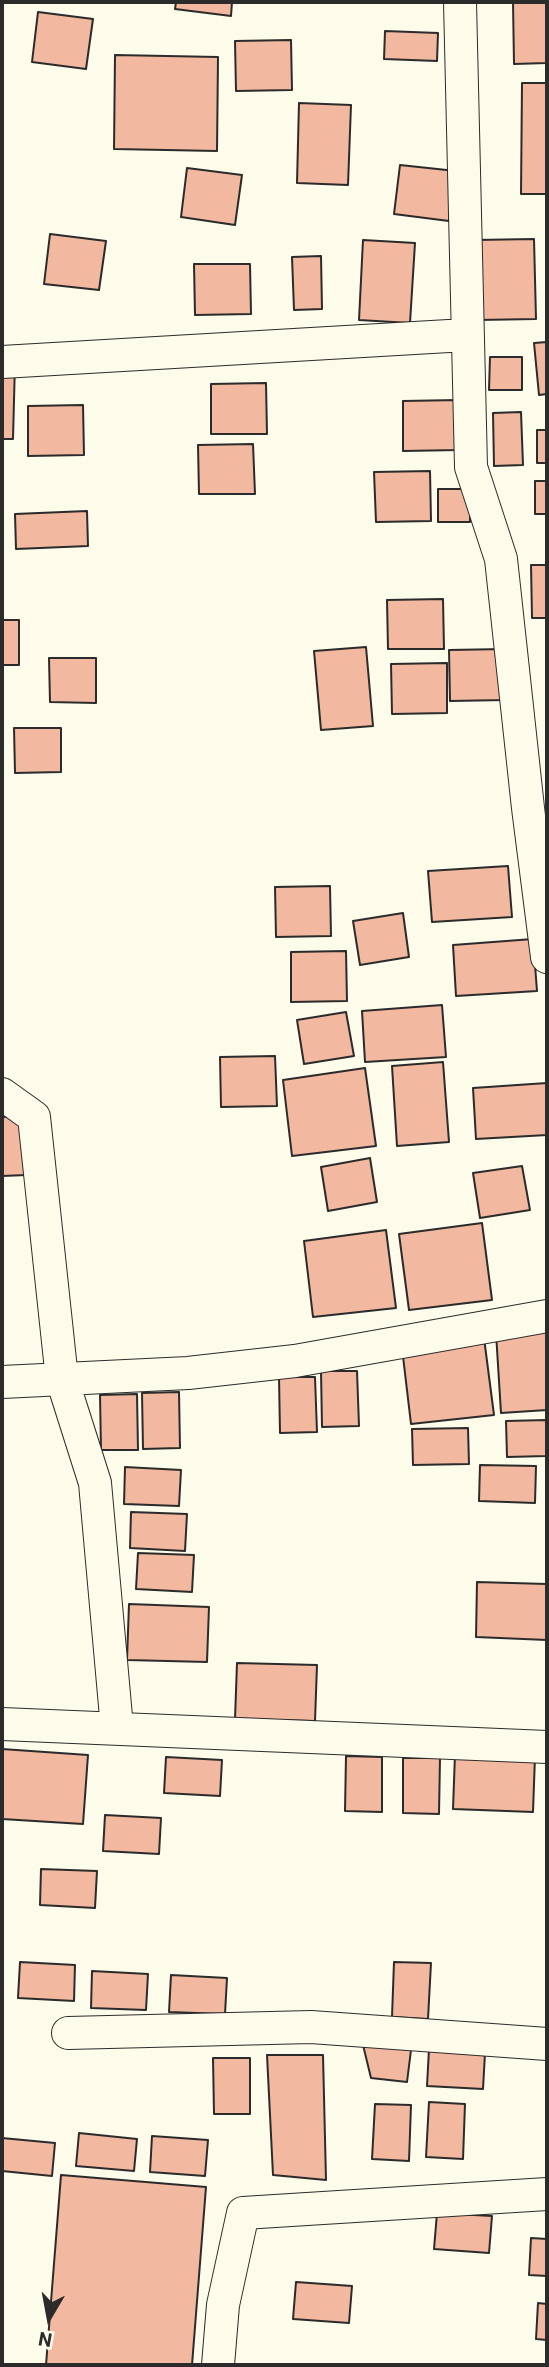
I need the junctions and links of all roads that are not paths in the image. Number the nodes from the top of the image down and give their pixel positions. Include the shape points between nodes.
1 (460, 2) edge
2 (466, 335) junction
3 (2, 362) edge
4 (547, 957) edge
5 (2, 1094) edge
6 (547, 1317) edge
7 (62, 1379) junction
8 (2, 1382) edge
9 (2, 1724) edge
10 (117, 1728) junction
11 (547, 1747) edge
12 (68, 2033) dead end
13 (547, 2045) edge
14 (547, 2194) edge
15 (218, 2365) edge

1 - 2 street
2 - 3 street
2 - 4 street via 471,467 501,559
5 - 7 street via 34,1117
6 - 7 street via 295,1361 188,1373
7 - 8 street
7 - 10 street via 95,1483
9 - 10 street
10 - 11 street
12 - 13 street via 311,2027
14 - 15 street via 243,2213 223,2305

